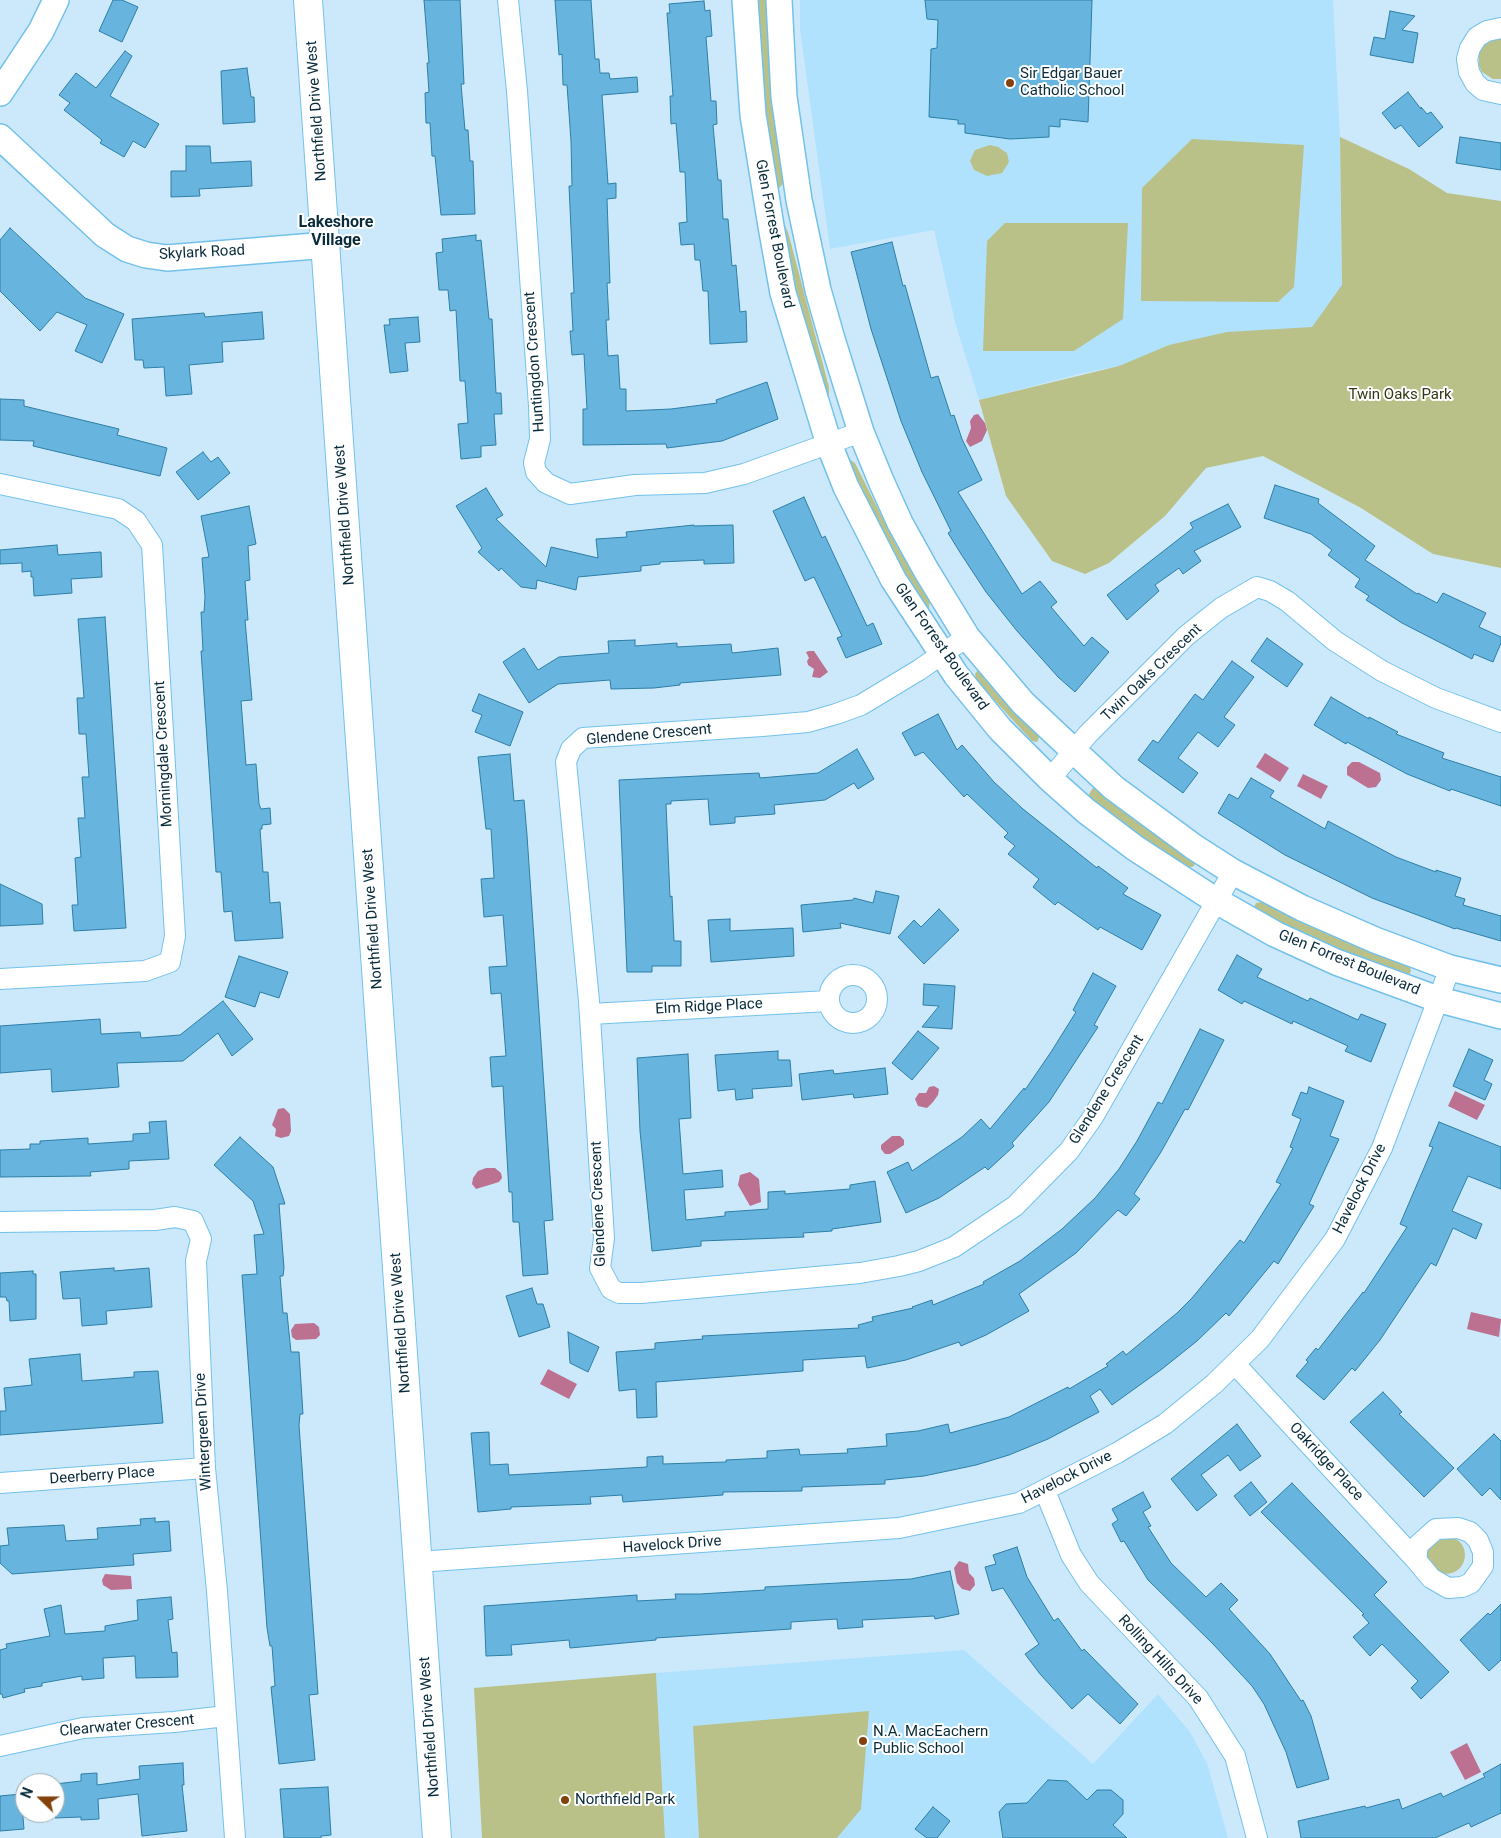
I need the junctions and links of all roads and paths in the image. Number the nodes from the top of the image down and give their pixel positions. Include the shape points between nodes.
1 (56, 0) edge
2 (308, 0) edge
3 (508, 0) edge
4 (745, 0) edge
5 (779, 0) edge
6 (1501, 28) edge
7 (0, 93) edge
8 (1501, 94) edge
9 (0, 137) edge
10 (799, 200) junction
11 (768, 205) junction
12 (327, 245) junction
13 (861, 432) junction
14 (829, 444) junction
15 (0, 484) edge
16 (967, 637) junction
17 (942, 654) junction
18 (1501, 722) edge
19 (1074, 751) junction
20 (1050, 778) junction
21 (1233, 872) junction
22 (1215, 900) junction
23 (1450, 968) junction
24 (0, 979) edge
25 (1501, 980) edge
26 (1440, 1000) junction
27 (829, 1001) dead end
28 (590, 1014) junction
29 (1501, 1016) edge
30 (0, 1222) edge
31 (1235, 1364) junction
32 (205, 1468) junction
33 (0, 1483) edge
34 (1045, 1490) junction
35 (1416, 1560) dead end
36 (418, 1562) junction
37 (226, 1716) junction
38 (0, 1746) edge
39 (235, 1838) edge
40 (437, 1838) edge
41 (1257, 1838) edge

1 - 7 street
2 - 12 main road, Northfield Drive West
3 - 14 street, Huntingdon Crescent via 518,92 540,439 534,463 536,472 546,483 570,494 635,485 706,483 744,474
4 - 11 street, Glen Forrest Boulevard via 753,115
5 - 10 street, Glen Forrest Boulevard via 784,97
6 - 8 street via 1477,37 1467,59 1475,83 1483,90
9 - 12 street, Skylark Road via 106,235 126,249 167,258
10 - 11 street
10 - 13 street, Glen Forrest Boulevard via 818,290
11 - 14 street, Glen Forrest Boulevard via 783,293
12 - 36 main road, Northfield Drive West
13 - 14 street, Huntingdon Crescent
13 - 16 street, Glen Forrest Boulevard via 900,523
14 - 17 street, Glen Forrest Boulevard via 846,486 893,578
15 - 24 street, Morningdale Crescent via 118,509 136,521 152,545 175,936 170,962 145,971
16 - 17 street, Glendene Crescent
16 - 19 street, Glen Forrest Boulevard via 1023,703
17 - 20 street, Glen Forrest Boulevard via 1000,729
17 - 28 street, Glendene Crescent via 861,705 808,722 583,738 571,749 566,762
18 - 19 street, Twin Oaks Crescent via 1436,698 1382,671 1335,641 1287,601 1257,587 1221,608 1186,636
19 - 20 street, Twin Oaks Crescent
19 - 21 street, Glen Forrest Boulevard via 1114,788
20 - 22 street, Glen Forrest Boulevard via 1135,848
21 - 22 street, Glendene Crescent
21 - 23 street, Glen Forrest Boulevard via 1302,908
22 - 26 street, Glen Forrest Boulevard via 1275,934 1336,962
22 - 28 street, Glendene Crescent via 1118,1077 1070,1151 1015,1206 954,1246 900,1266 860,1273 641,1293 619,1293 611,1289 600,1268 604,1238
23 - 25 street, Glen Forrest Boulevard
23 - 26 street, Havelock Drive
26 - 29 street, Glen Forrest Boulevard
26 - 31 street, Havelock Drive via 1382,1148 1336,1239 1260,1339
27 - 28 street, Elm Ridge Place
30 - 32 street, Wintergreen Drive via 175,1217 193,1220 201,1239 196,1261
31 - 34 street, Havelock Drive via 1166,1424
31 - 35 street, Oakridge Place
32 - 33 street, Deerberry Place
32 - 37 street, Wintergreen Drive
34 - 36 street, Havelock Drive via 1019,1503 900,1528
34 - 41 street, Rolling Hills Drive via 1072,1555 1088,1583 1198,1698 1235,1756
36 - 40 main road, Northfield Drive West
37 - 38 street, Clearwater Crescent via 83,1728
37 - 39 street, Wintergreen Drive

